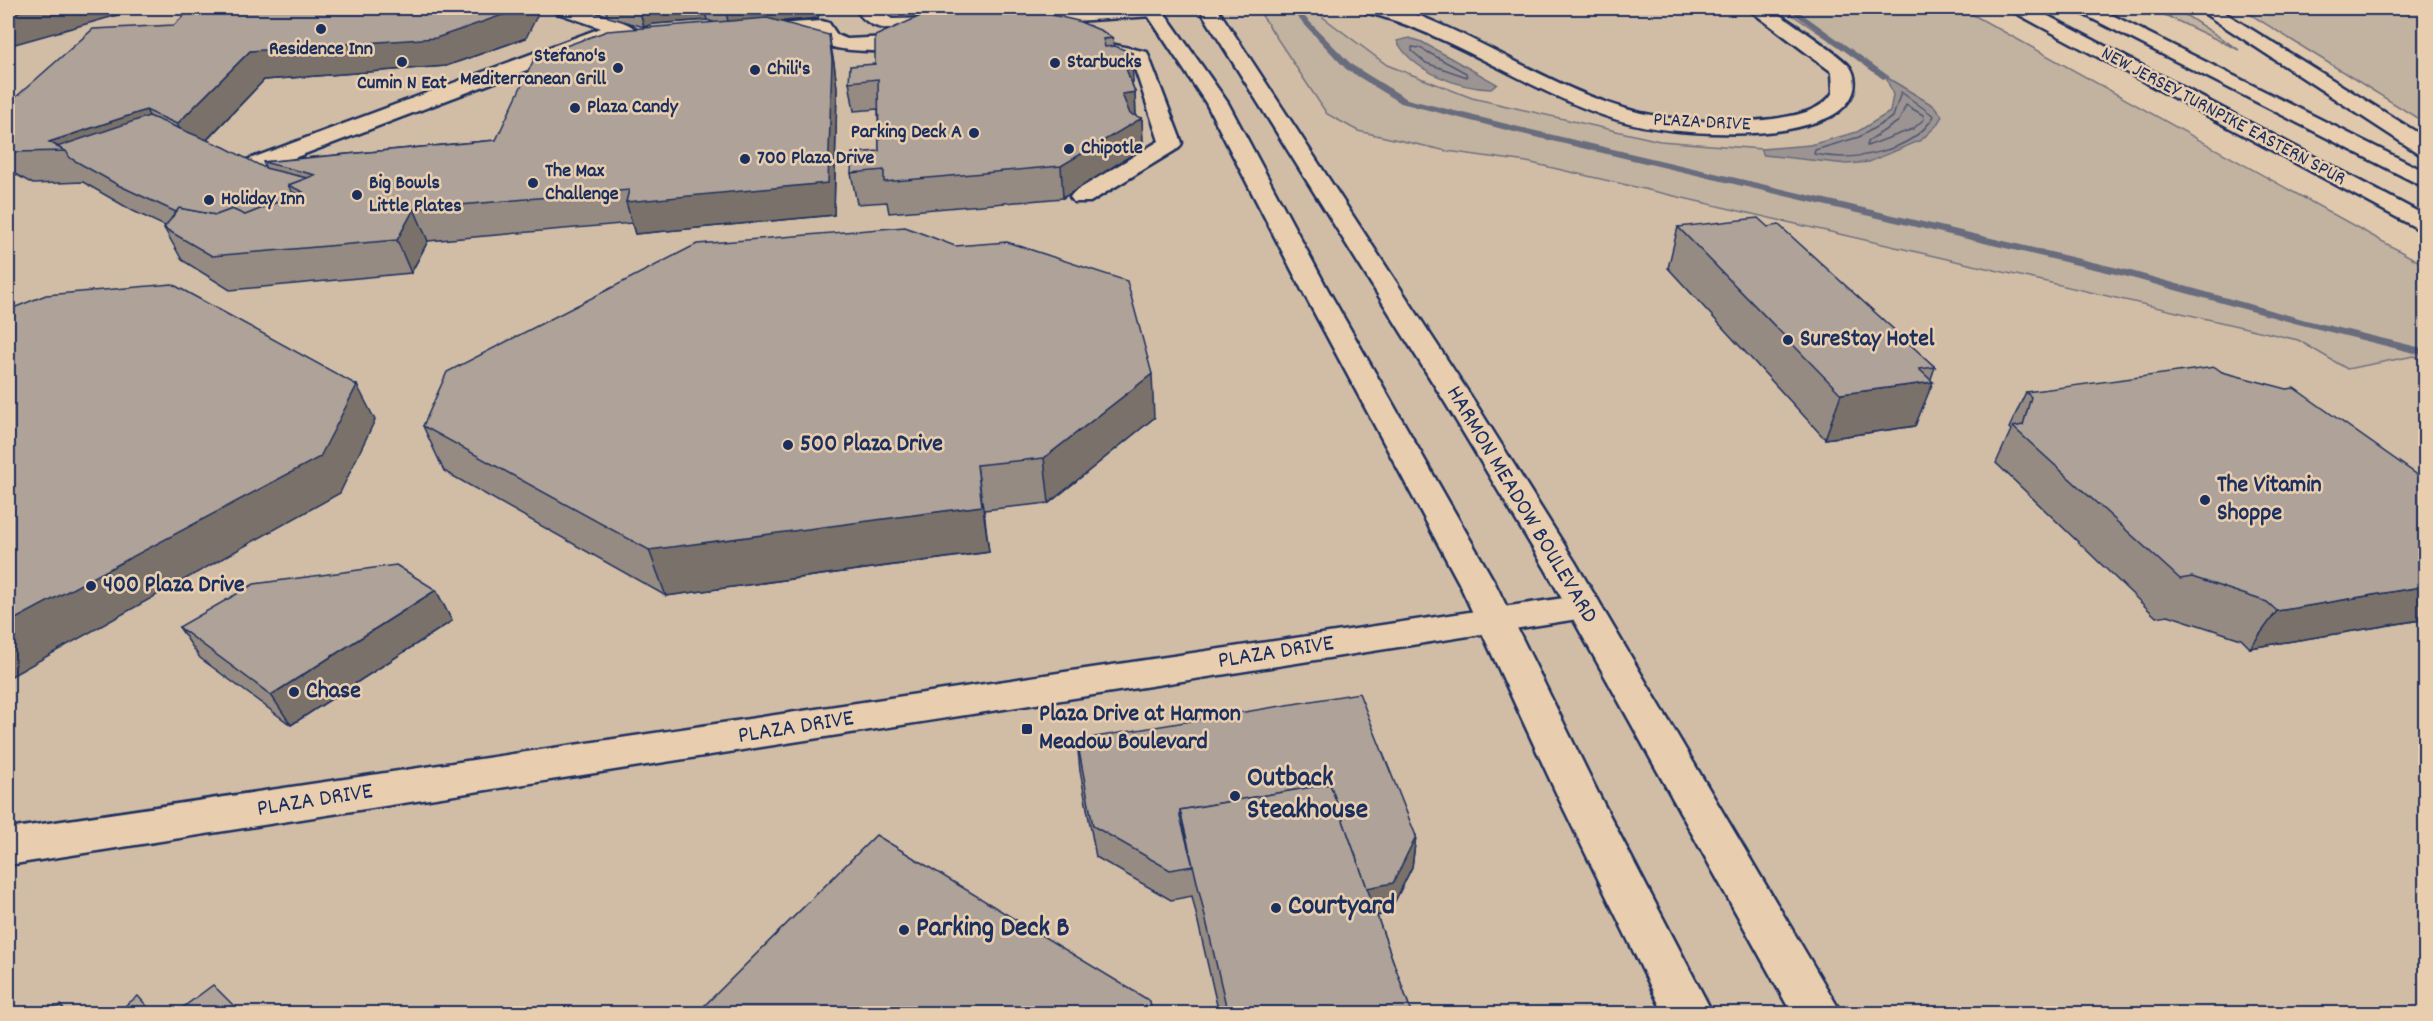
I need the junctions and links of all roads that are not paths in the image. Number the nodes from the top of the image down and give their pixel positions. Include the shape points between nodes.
1 (561, 8) edge
2 (864, 8) edge
3 (1177, 8) edge
4 (1208, 8) edge
5 (1371, 8) edge
6 (1756, 8) edge
7 (2020, 8) edge
8 (2085, 8) edge
9 (2205, 8) edge
10 (1152, 9) edge
11 (992, 20) edge
12 (961, 22) edge
13 (620, 28) junction
14 (743, 33) edge
15 (1036, 33) edge
16 (642, 36) edge
17 (911, 42) edge
18 (2426, 148) edge
19 (236, 172) edge
20 (2426, 182) edge
21 (1082, 197) dead end
22 (2426, 226) edge
23 (1584, 607) junction
24 (1497, 621) junction
25 (8, 847) edge
26 (1689, 1014) edge
27 (1818, 1014) edge

1 - 13 main road
2 - 12 main road via 882,23
3 - 10 main road
4 - 23 main road, HARMON MEADOW BOULEVARD via 1461,404
5 - 6 main road, PLAZA DRIVE via 1428,25 1610,110 1661,123 1771,126 1796,122 1834,105 1846,81 1841,69
7 - 22 main road, NEW JERSEY TURNPIKE EASTERN SPUR
8 - 20 main road, NEW JERSEY TURNPIKE EASTERN SPUR
9 - 18 main road
10 - 11 main road
10 - 24 main road via 1217,103
13 - 16 main road
13 - 19 main road
14 - 17 main road via 822,27 830,39 842,43
15 - 21 main road via 1140,56 1171,143
23 - 24 main road, PLAZA DRIVE
23 - 27 main road, HARMON MEADOW BOULEVARD
24 - 25 main road, PLAZA DRIVE
24 - 26 main road via 1579,797

